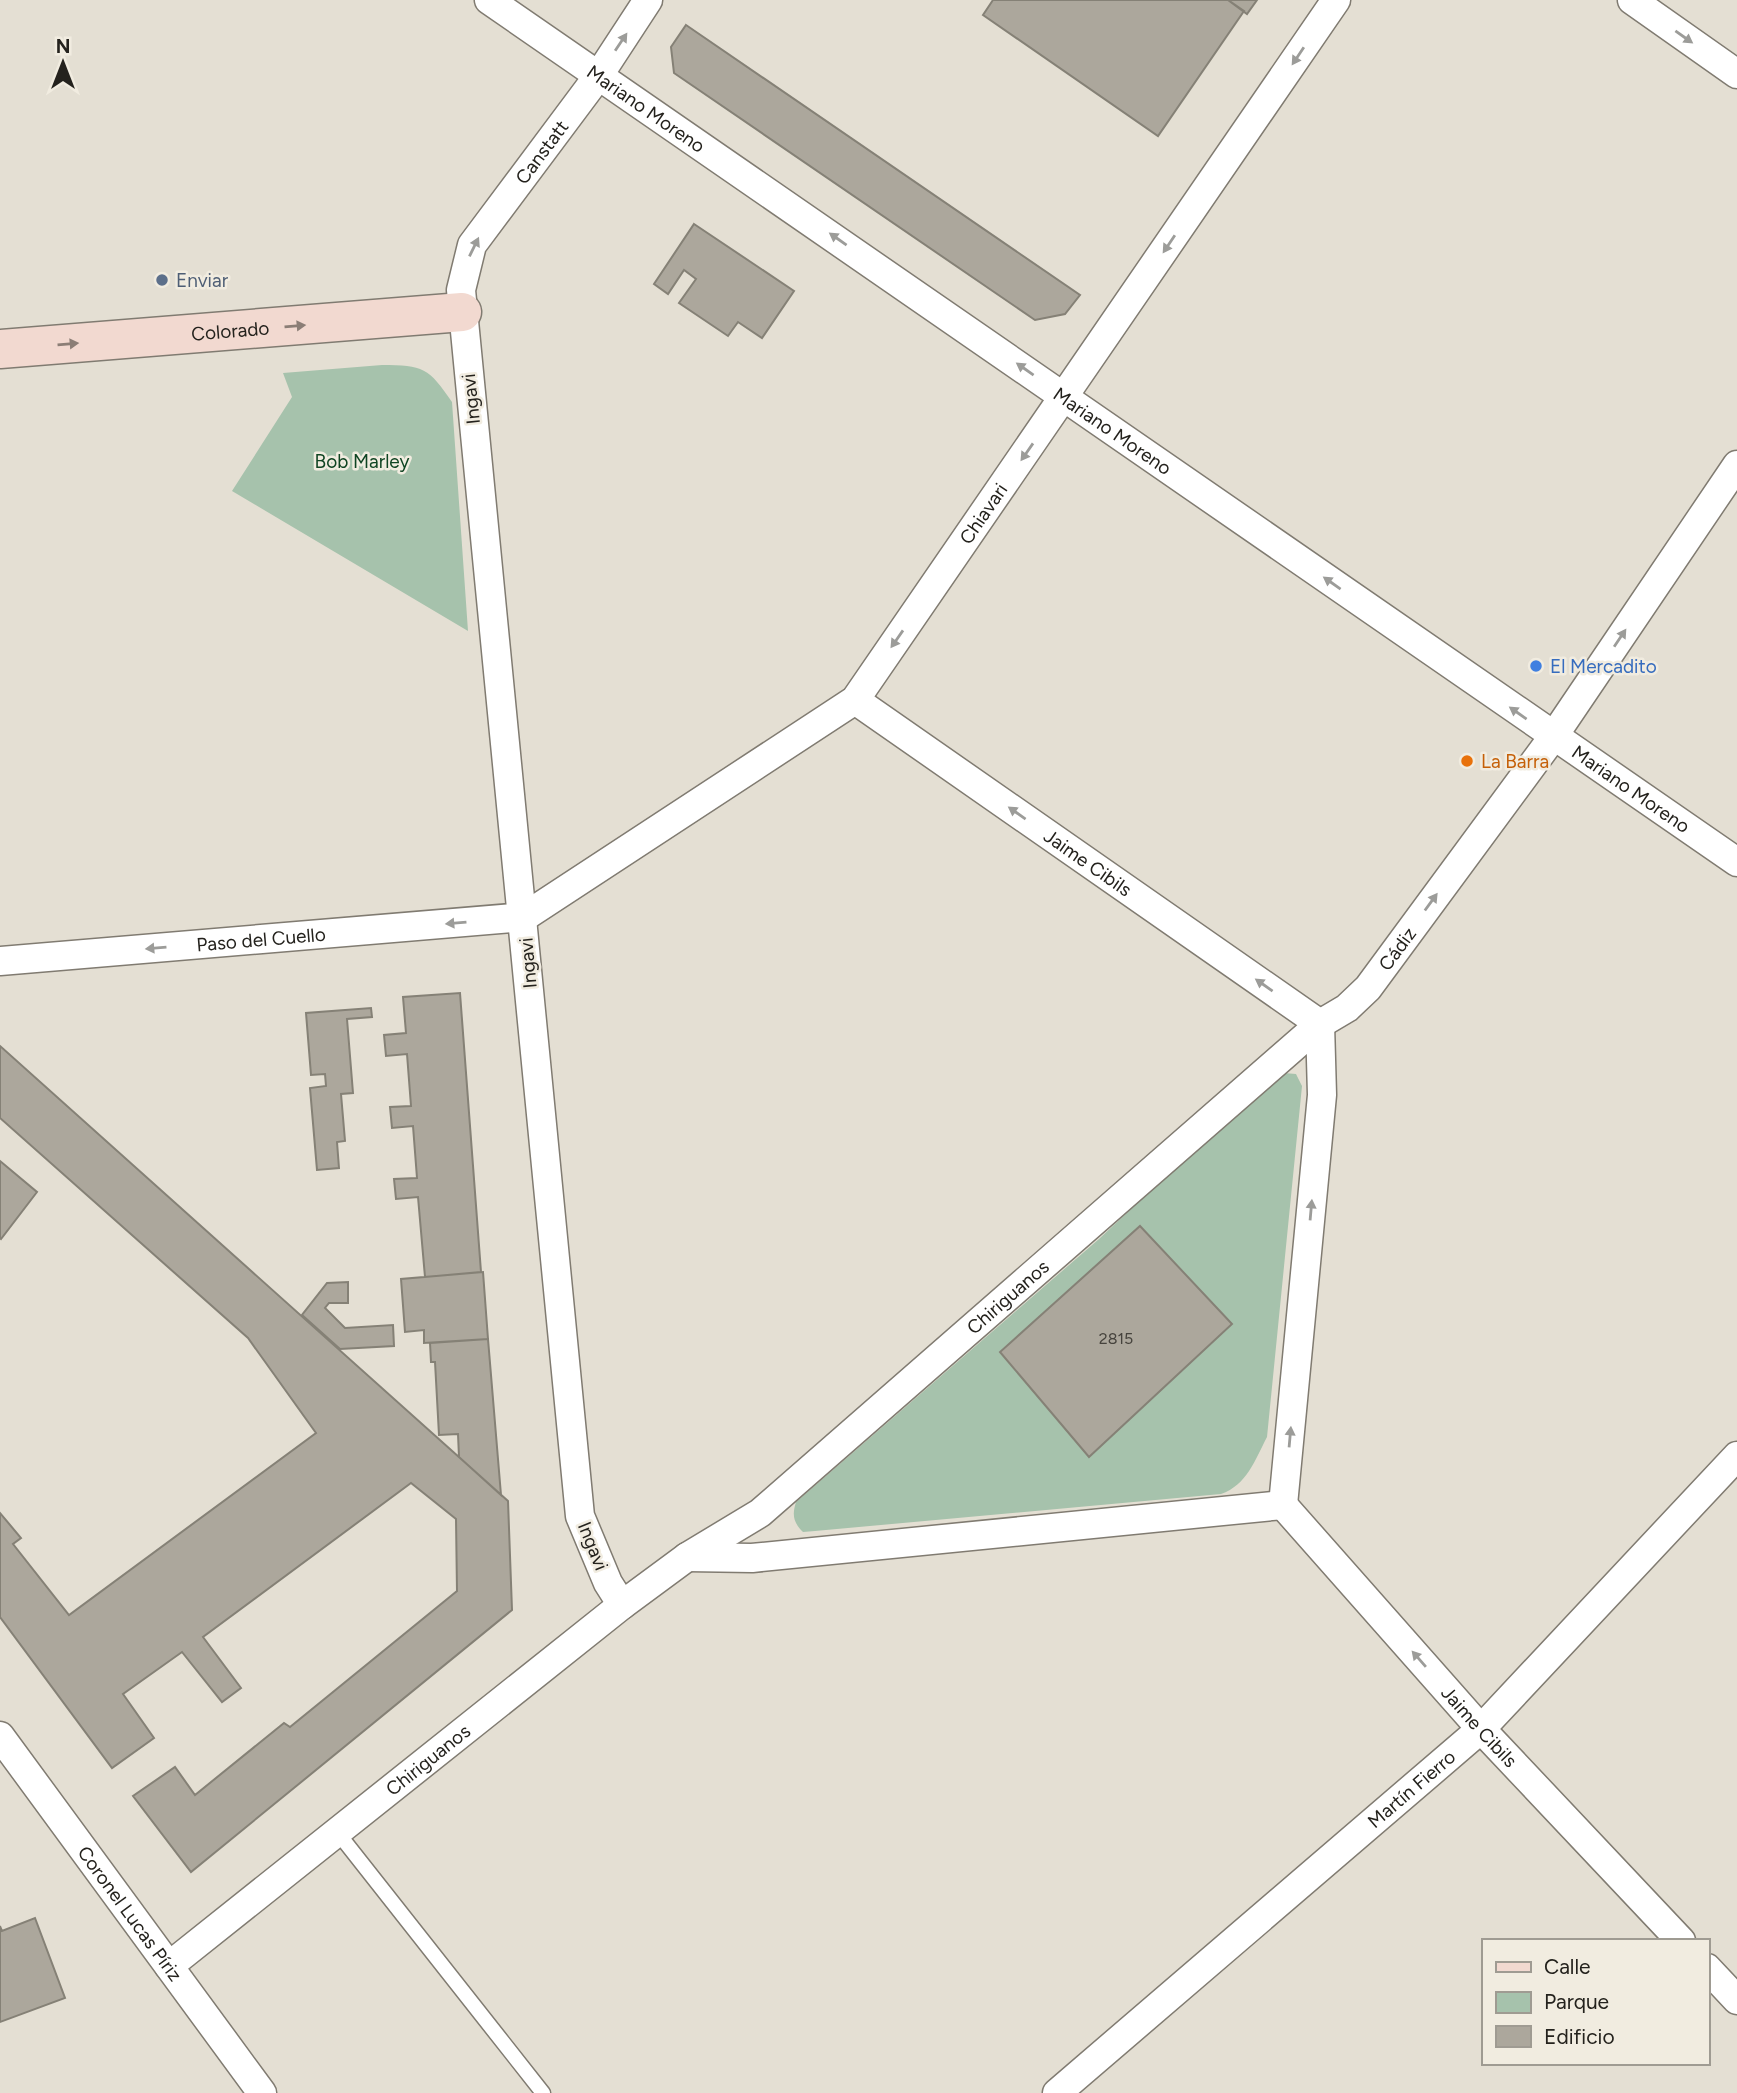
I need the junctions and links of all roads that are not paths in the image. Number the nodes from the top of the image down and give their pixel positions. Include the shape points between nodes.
1 (489, 0) edge
2 (648, 0) edge
3 (1336, 0) edge
4 (1632, 0) edge
5 (1737, 74) edge
6 (598, 75) junction
7 (462, 312) junction
8 (0, 349) edge
9 (1065, 396) junction
10 (1737, 465) edge
11 (855, 700) junction
12 (1553, 737) junction
13 (1737, 862) edge
14 (524, 917) junction
15 (0, 961) edge
16 (1320, 1024) junction
17 (1737, 1456) edge
18 (1283, 1504) junction
19 (687, 1557) junction
20 (622, 1605) junction
21 (1480, 1729) junction
22 (0, 1736) edge
23 (338, 1833) junction
24 (1679, 1939) edge
25 (169, 1966) junction
26 (1709, 1970) edge
27 (1737, 2000) edge
28 (262, 2093) edge
29 (543, 2093) edge
30 (1058, 2093) edge

1 - 6 street, Mariano Moreno
6 -> 2 street, Canstatt
3 -> 9 street, Chiavari
4 -> 5 street
7 -> 6 street, Canstatt via 461,290 472,245
9 -> 6 street, Mariano Moreno
8 -> 7 street, Colorado
7 - 14 street, Ingavi
9 -> 11 street, Chiavari
12 -> 9 street, Mariano Moreno
12 -> 10 street, Cádiz
11 - 14 street, Chiavari
16 -> 11 street, Jaime Cibils
12 - 13 street, Mariano Moreno
16 -> 12 street, Cádiz via 1368,988
14 -> 15 street, Paso del Cuello
14 - 20 street, Ingavi via 580,1516
18 -> 16 street via 1322,1095
16 - 19 street, Chiriguanos via 760,1513
17 - 21 street, Martín Fierro
18 - 19 street via 752,1558
21 -> 18 street, Jaime Cibils
19 - 20 street, Chiriguanos
20 - 23 street, Chiriguanos
21 - 24 street, Jaime Cibils
21 - 30 street, Martín Fierro
22 - 25 street, Coronel Lucas Píriz
23 - 25 street, Chiriguanos
23 - 29 lane
25 - 28 street, Coronel Lucas Píriz
26 - 27 street

